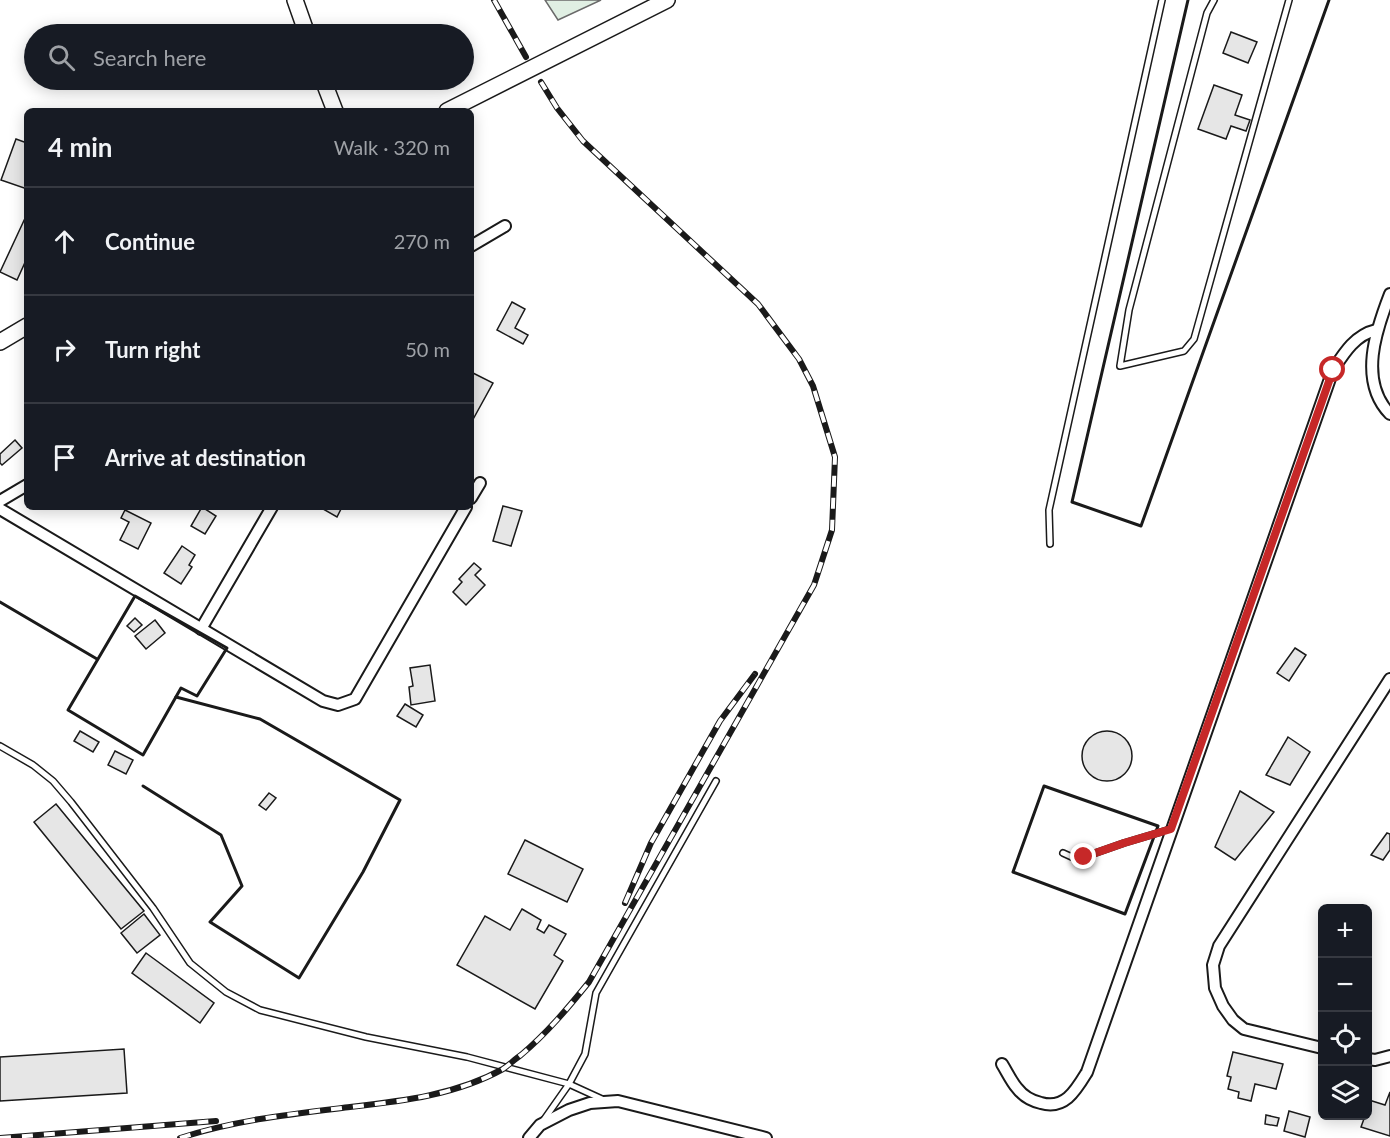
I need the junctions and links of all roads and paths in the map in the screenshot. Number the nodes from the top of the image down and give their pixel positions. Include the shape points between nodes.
1 (295, 0) edge
2 (667, 0) edge
3 (1162, 0) edge
4 (1214, 0) edge
5 (1289, 0) edge
6 (303, 24) edge
7 (327, 90) edge
8 (334, 108) edge
9 (453, 108) edge
10 (505, 226) dead end
11 (474, 244) edge
12 (1390, 294) edge
13 (24, 328) edge
14 (1376, 330) junction
15 (0, 342) edge
16 (1390, 414) edge
17 (480, 483) dead end
18 (24, 487) edge
19 (474, 493) edge
20 (0, 501) edge
21 (0, 510) edge
22 (270, 510) edge
23 (464, 510) edge
24 (1050, 544) dead end
25 (201, 629) junction
26 (1390, 679) edge
27 (0, 746) edge
28 (716, 781) dead end
29 (1171, 829) junction
30 (1063, 854) dead end
31 (1318, 1047) edge
32 (1390, 1056) edge
33 (1372, 1060) edge
34 (1002, 1064) dead end
35 (569, 1084) junction
36 (607, 1102) junction
37 (540, 1125) junction
38 (529, 1138) edge
39 (766, 1138) edge

1 - 6 main road
2 - 9 main road
3 - 24 lane via 1049,510
4 - 5 lane via 1207,13 1129,310 1120,366 1184,351 1194,339
7 - 8 main road
10 - 11 street
12 - 14 street
13 - 15 main road
14 - 16 street via 1372,367 1377,394
14 - 29 street via 1356,339 1333,370
17 - 19 street
18 - 20 street
21 - 25 street
22 - 25 street
23 - 25 street via 356,699 338,705 323,700
26 - 31 street via 1219,946 1213,965 1215,987 1223,1006 1244,1029
27 - 35 lane via 53,781 146,899 190,963 226,992 260,1010
28 - 35 lane via 596,993 585,1054
29 - 30 lane via 1084,857
29 - 34 street via 1087,1072 1076,1090 1064,1101 1050,1106 1032,1101 1018,1090
32 - 33 street
35 - 36 lane
35 - 37 lane
36 - 37 street via 569,1110
36 - 39 street via 618,1101
37 - 38 street

